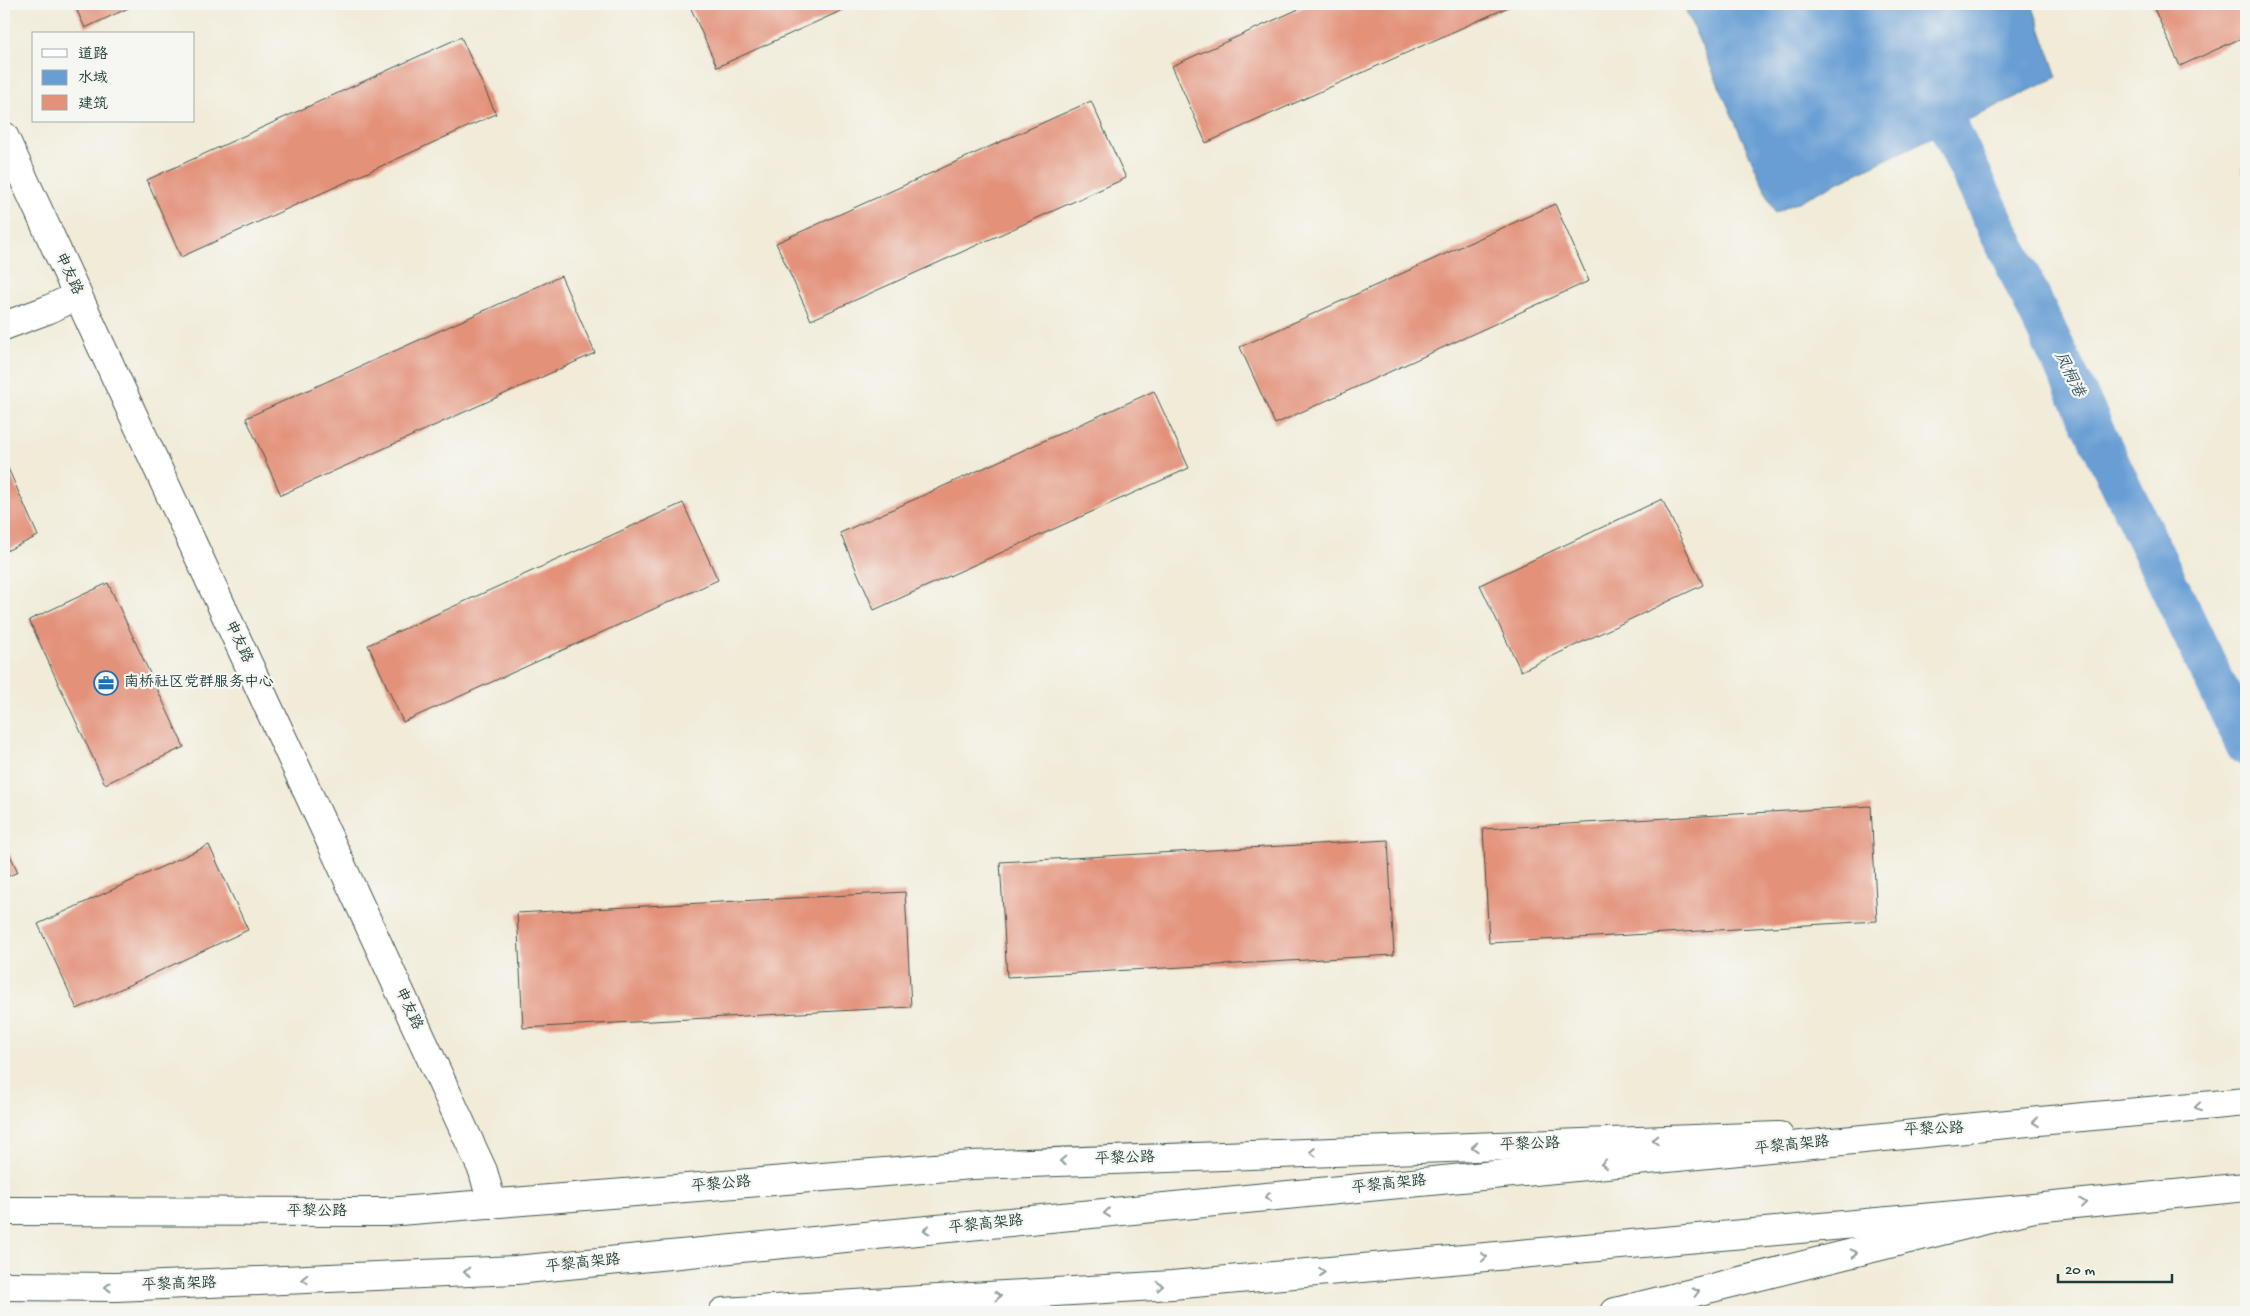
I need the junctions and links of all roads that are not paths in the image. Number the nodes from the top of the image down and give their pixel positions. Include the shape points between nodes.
1 (4, 136) edge
2 (78, 296) junction
3 (4, 326) edge
4 (2246, 1102) edge
5 (1966, 1129) junction
6 (2246, 1187) edge
7 (492, 1204) junction
8 (2034, 1208) junction
9 (4, 1211) edge
10 (4, 1286) edge
11 (722, 1312) edge
12 (1615, 1312) edge

1 - 2 main road, 申友路
2 - 3 main road
2 - 7 main road, 申友路 via 479,1162
4 -> 5 main road, 平黎公路
5 -> 7 main road, 平黎公路 via 972,1165
5 -> 10 main road, 平黎高架路 via 516,1270 116,1287
8 -> 6 main road
7 - 9 main road, 平黎公路 via 387,1212
11 -> 8 main road via 1172,1286
12 -> 8 main road

